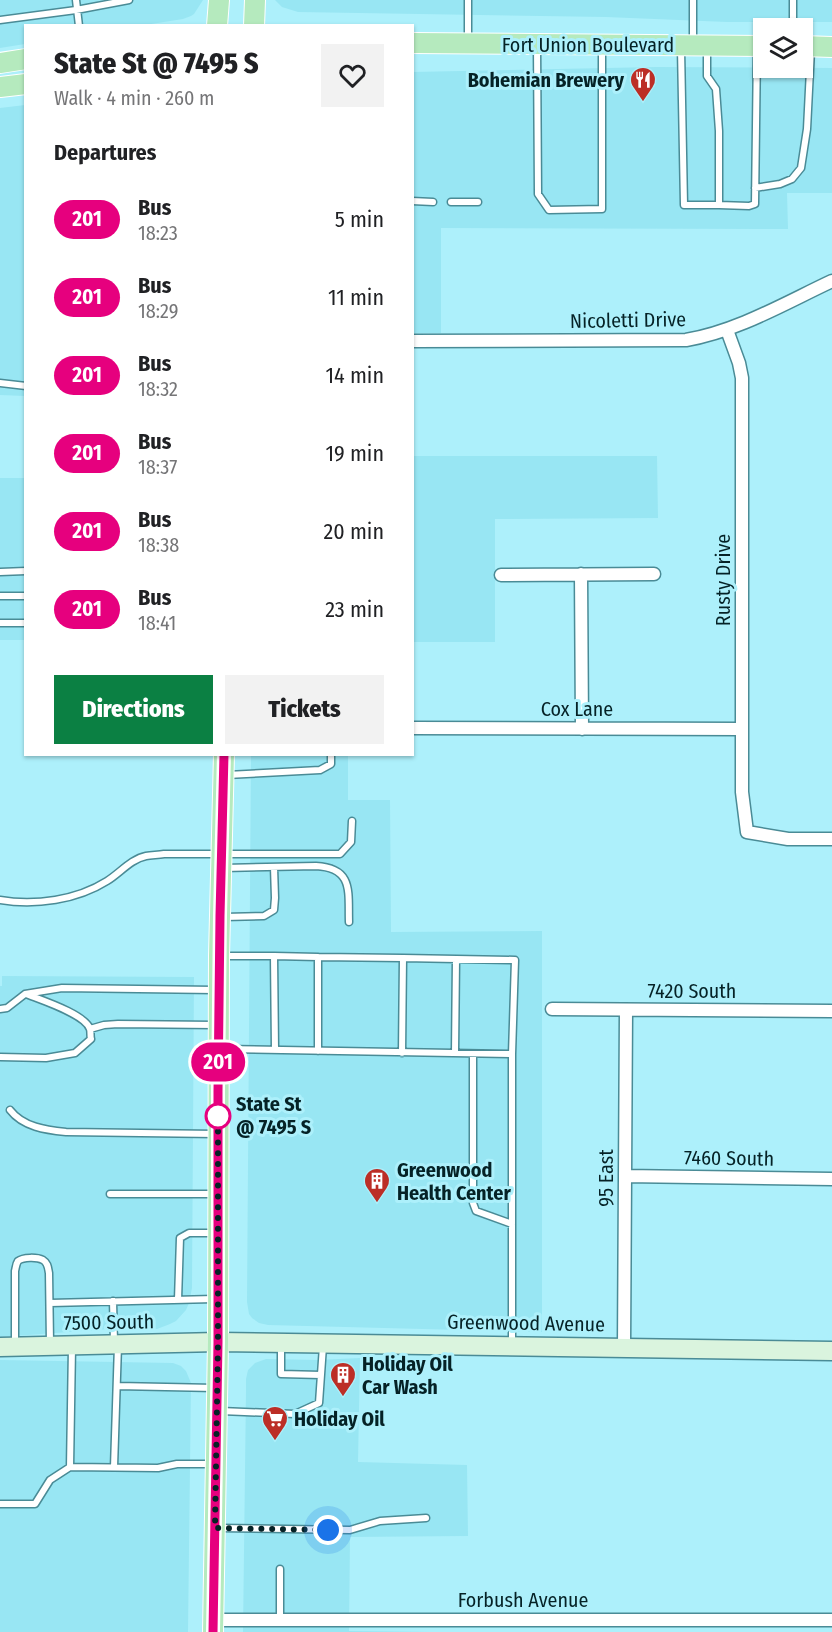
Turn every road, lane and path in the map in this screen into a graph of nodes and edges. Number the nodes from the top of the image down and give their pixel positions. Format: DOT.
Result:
graph roads {
  1 [pos="76,0"];
  2 [pos="129,0"];
  3 [pos="219,0"];
  4 [pos="255,0"];
  5 [pos="468,0"];
  6 [pos="693,0"];
  7 [pos="794,0"];
  8 [pos="76,10"];
  9 [pos="793,18"];
  10 [pos="0,20"];
  11 [pos="79,24"];
  12 [pos="217,24"];
  13 [pos="254,24"];
  14 [pos="414,43"];
  15 [pos="468,44"];
  16 [pos="537,45"];
  17 [pos="602,45"];
  18 [pos="694,46"];
  19 [pos="753,46"];
  20 [pos="813,46"];
  21 [pos="832,47"];
  22 [pos="24,59"];
  23 [pos="0,63"];
  24 [pos="759,78"];
  25 [pos="807,78"];
  26 [pos="24,84"];
  27 [pos="0,87"];
  28 [pos="755,188"];
  29 [pos="414,201"];
  30 [pos="433,202"];
  31 [pos="451,202"];
  32 [pos="478,202"];
  33 [pos="719,206"];
  34 [pos="832,281"];
  35 [pos="727,330"];
  36 [pos="414,341"];
  37 [pos="0,383"];
  38 [pos="24,386"];
  39 [pos="24,571"];
  40 [pos="0,572"];
  41 [pos="581,574"];
  42 [pos="654,574"];
  43 [pos="501,575"];
  44 [pos="0,596"];
  45 [pos="24,596"];
  46 [pos="0,623"];
  47 [pos="24,623"];
  48 [pos="414,728"];
  49 [pos="582,729"];
  50 [pos="742,729"];
  51 [pos="224,756"];
  52 [pos="331,756"];
  53 [pos="224,775"];
  54 [pos="352,821"];
  55 [pos="832,838"];
  56 [pos="221,861"];
  57 [pos="274,867"];
  58 [pos="0,900"];
  59 [pos="220,916"];
  60 [pos="349,922"];
  61 [pos="219,956"];
  62 [pos="274,956"];
  63 [pos="318,957"];
  64 [pos="403,958"];
  65 [pos="456,959"];
  66 [pos="219,990"];
  67 [pos="25,994"];
  68 [pos="552,1009"];
  69 [pos="0,1010"];
  70 [pos="626,1010"];
  71 [pos="832,1011"];
  72 [pos="218,1025"];
  73 [pos="90,1029"];
  74 [pos="218,1049"];
  75 [pos="275,1050"];
  76 [pos="318,1051"];
  77 [pos="402,1053"];
  78 [pos="454,1053"];
  79 [pos="473,1054"];
  80 [pos="512,1054"];
  81 [pos="0,1057"];
  82 [pos="10,1110"];
  83 [pos="218,1134"];
  84 [pos="625,1176"];
  85 [pos="832,1179"];
  86 [pos="110,1194"];
  87 [pos="218,1194"];
  88 [pos="512,1224"];
  89 [pos="218,1233"];
  90 [pos="218,1299"];
  91 [pos="178,1300"];
  92 [pos="113,1301"];
  93 [pos="50,1303"];
  94 [pos="218,1342"];
  95 [pos="282,1343"];
  96 [pos="323,1343"];
  97 [pos="116,1344"];
  98 [pos="51,1346"];
  99 [pos="72,1346"];
  100 [pos="512,1346"];
  101 [pos="8,1347"];
  102 [pos="624,1347"];
  103 [pos="832,1351"];
  104 [pos="321,1375"];
  105 [pos="117,1386"];
  106 [pos="218,1388"];
  107 [pos="217,1411"];
  108 [pos="216,1464"];
  109 [pos="70,1467"];
  110 [pos="114,1467"];
  111 [pos="0,1504"];
  112 [pos="426,1518"];
  113 [pos="215,1528"];
  114 [pos="280,1569"];
  115 [pos="280,1620"];
  116 [pos="832,1620"];
  117 [pos="214,1626"];
  1 -- 8 [label="lane"];
  2 -- 8 [label="lane"];
  3 -- 12 [label="main road"];
  4 -- 13 [label="main road"];
  5 -- 15 [label="lane"];
  6 -- 18 [label="lane"];
  7 -- 9 [label="lane"];
  8 -- 10 [label="lane"];
  8 -- 11 [label="lane"];
  14 -- 15 [label="main road, Fort Union Boulevard"];
  15 -- 16 [label="main road, Fort Union Boulevard"];
  16 -- 17 [label="main road, Fort Union Boulevard"];
  16 -- 17 [label="lane"];
  17 -- 18 [label="main road, Fort Union Boulevard"];
  18 -- 19 [label="main road, Fort Union Boulevard"];
  18 -- 33 [label="lane"];
  18 -- 33 [label="lane"];
  20 -- 21 [label="main road"];
  22 -- 23 [label="main road"];
  24 -- 28 [label="lane"];
  25 -- 28 [label="lane"];
  26 -- 27 [label="main road"];
  28 -- 33 [label="lane"];
  29 -- 30 [label="lane"];
  31 -- 32 [label="lane"];
  34 -- 35 [label="street, Nicoletti Drive"];
  35 -- 36 [label="street, Nicoletti Drive"];
  35 -- 50 [label="street, Rusty Drive"];
  37 -- 38 [label="lane"];
  39 -- 40 [label="lane"];
  41 -- 42 [label="street"];
  41 -- 43 [label="street"];
  41 -- 49 [label="street"];
  44 -- 45 [label="lane"];
  46 -- 47 [label="lane"];
  48 -- 49 [label="street, Cox Lane"];
  49 -- 50 [label="street, Cox Lane"];
  50 -- 55 [label="street, Rusty Drive"];
  51 -- 53 [label="main road"];
  52 -- 53 [label="lane"];
  53 -- 56 [label="main road"];
  54 -- 56 [label="lane"];
  56 -- 57 [label="lane"];
  56 -- 58 [label="lane"];
  56 -- 59 [label="main road"];
  57 -- 59 [label="lane"];
  57 -- 60 [label="lane"];
  59 -- 61 [label="main road"];
  61 -- 62 [label="lane"];
  61 -- 66 [label="main road"];
  62 -- 63 [label="lane"];
  62 -- 75 [label="lane"];
  63 -- 64 [label="lane"];
  63 -- 76 [label="lane"];
  64 -- 65 [label="lane"];
  64 -- 77 [label="lane"];
  65 -- 78 [label="lane"];
  65 -- 80 [label="lane"];
  66 -- 67 [label="lane"];
  66 -- 72 [label="main road"];
  67 -- 69 [label="lane"];
  67 -- 73 [label="lane"];
  68 -- 70 [label="street, 7420 South"];
  70 -- 71 [label="street, 7420 South"];
  70 -- 84 [label="street, 95 East"];
  72 -- 73 [label="lane"];
  72 -- 74 [label="main road"];
  73 -- 81 [label="lane"];
  74 -- 75 [label="lane"];
  74 -- 83 [label="main road"];
  75 -- 76 [label="lane"];
  76 -- 77 [label="lane"];
  77 -- 78 [label="lane"];
  78 -- 79 [label="lane"];
  79 -- 80 [label="lane"];
  79 -- 88 [label="lane"];
  80 -- 88 [label="lane"];
  82 -- 83 [label="lane"];
  83 -- 87 [label="main road"];
  84 -- 85 [label="street, 7460 South"];
  84 -- 102 [label="street, 95 East"];
  86 -- 87 [label="lane"];
  87 -- 89 [label="main road"];
  88 -- 100 [label="lane"];
  89 -- 90 [label="main road"];
  89 -- 91 [label="lane"];
  90 -- 91 [label="lane"];
  90 -- 94 [label="main road"];
  91 -- 92 [label="lane"];
  92 -- 93 [label="lane"];
  92 -- 97 [label="lane"];
  93 -- 98 [label="lane"];
  93 -- 101 [label="lane"];
  94 -- 95 [label="street, Greenwood Avenue"];
  94 -- 97 [label="street, 7500 South"];
  94 -- 106 [label="main road"];
  95 -- 96 [label="street, Greenwood Avenue"];
  95 -- 104 [label="lane"];
  96 -- 100 [label="street, Greenwood Avenue"];
  96 -- 104 [label="lane"];
  97 -- 99 [label="street, 7500 South"];
  97 -- 105 [label="lane"];
  98 -- 99 [label="street, 7500 South"];
  98 -- 101 [label="street, 7500 South"];
  99 -- 109 [label="lane"];
  100 -- 102 [label="street, Greenwood Avenue"];
  102 -- 103 [label="street, Greenwood Avenue"];
  104 -- 107 [label="lane"];
  105 -- 106 [label="lane"];
  105 -- 110 [label="lane"];
  106 -- 107 [label="main road"];
  107 -- 108 [label="main road"];
  108 -- 110 [label="lane"];
  108 -- 113 [label="main road"];
  109 -- 110 [label="lane"];
  109 -- 111 [label="lane"];
  112 -- 113 [label="lane"];
  113 -- 117 [label="main road"];
  114 -- 115 [label="lane"];
  115 -- 116 [label="street, Forbush Avenue"];
  115 -- 117 [label="street, Forbush Avenue"];
}
